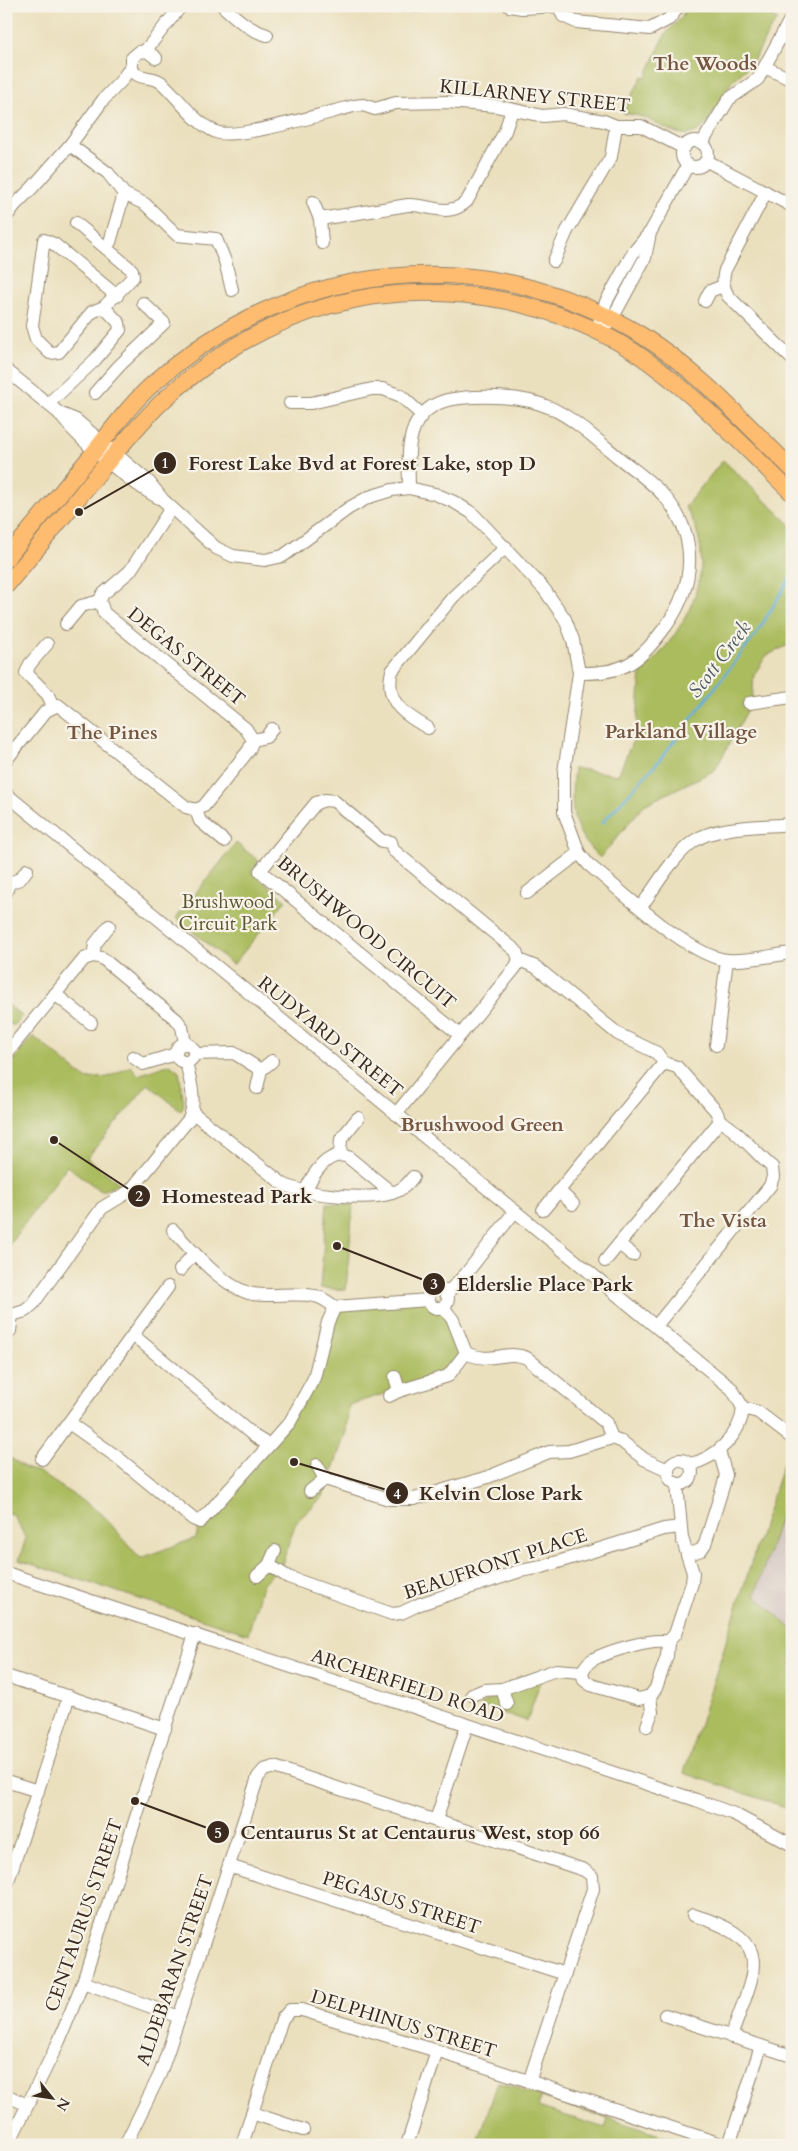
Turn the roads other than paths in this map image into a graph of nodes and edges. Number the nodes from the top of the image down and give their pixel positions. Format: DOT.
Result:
graph roads {
  1 [pos="181,6"];
  2 [pos="223,6"];
  3 [pos="369,6"];
  4 [pos="383,6"];
  5 [pos="407,6"];
  6 [pos="417,6"];
  7 [pos="509,6"];
  8 [pos="559,6"];
  9 [pos="679,6"];
  10 [pos="792,16"];
  11 [pos="267,35"];
  12 [pos="146,66"];
  13 [pos="765,68"];
  14 [pos="792,80"];
  15 [pos="512,110"];
  16 [pos="616,126"];
  17 [pos="702,143"];
  18 [pos="70,145"];
  19 [pos="684,148"];
  20 [pos="706,161"];
  21 [pos="688,165"];
  22 [pos="766,192"];
  23 [pos="124,194"];
  24 [pos="313,202"];
  25 [pos="792,206"];
  26 [pos="7,213"];
  27 [pos="320,219"];
  28 [pos="76,223"];
  29 [pos="110,242"];
  30 [pos="322,243"];
  31 [pos="554,261"];
  32 [pos="723,286"];
  33 [pos="232,290"];
  34 [pos="116,296"];
  35 [pos="705,301"];
  36 [pos="143,303"];
  37 [pos="104,307"];
  38 [pos="607,316"];
  39 [pos="598,332"];
  40 [pos="103,352"];
  41 [pos="792,359"];
  42 [pos="119,366"];
  43 [pos="6,370"];
  44 [pos="95,393"];
  45 [pos="290,403"];
  46 [pos="48,404"];
  47 [pos="422,415"];
  48 [pos="99,446"];
  49 [pos="112,457"];
  50 [pos="792,469"];
  51 [pos="409,488"];
  52 [pos="792,493"];
  53 [pos="167,504"];
  54 [pos="506,547"];
  55 [pos="6,559"];
  56 [pos="6,586"];
  57 [pos="100,601"];
  58 [pos="66,624"];
  59 [pos="47,644"];
  60 [pos="579,673"];
  61 [pos="792,697"];
  62 [pos="750,703"];
  63 [pos="54,706"];
  64 [pos="428,728"];
  65 [pos="272,729"];
  66 [pos="253,740"];
  67 [pos="6,760"];
  68 [pos="6,794"];
  69 [pos="196,810"];
  70 [pos="792,824"];
  71 [pos="224,841"];
  72 [pos="579,853"];
  73 [pos="27,870"];
  74 [pos="7,885"];
  75 [pos="527,894"];
  76 [pos="641,907"];
  77 [pos="109,926"];
  78 [pos="792,953"];
  79 [pos="93,956"];
  80 [pos="518,960"];
  81 [pos="727,960"];
  82 [pos="55,994"];
  83 [pos="92,1023"];
  84 [pos="460,1035"];
  85 [pos="716,1045"];
  86 [pos="6,1054"];
  87 [pos="133,1057"];
  88 [pos="185,1057"];
  89 [pos="272,1061"];
  90 [pos="664,1063"];
  91 [pos="260,1070"];
  92 [pos="257,1088"];
  93 [pos="192,1112"];
  94 [pos="396,1114"];
  95 [pos="358,1118"];
  96 [pos="720,1121"];
  97 [pos="340,1154"];
  98 [pos="413,1177"];
  99 [pos="558,1191"];
  100 [pos="305,1192"];
  101 [pos="392,1193"];
  102 [pos="573,1204"];
  103 [pos="543,1210"];
  104 [pos="515,1211"];
  105 [pos="173,1230"];
  106 [pos="619,1244"];
  107 [pos="194,1253"];
  108 [pos="633,1255"];
  109 [pos="605,1261"];
  110 [pos="180,1270"];
  111 [pos="168,1287"];
  112 [pos="446,1294"];
  113 [pos="429,1300"];
  114 [pos="335,1307"];
  115 [pos="443,1307"];
  116 [pos="9,1313"];
  117 [pos="656,1326"];
  118 [pos="133,1335"];
  119 [pos="6,1336"];
  120 [pos="466,1353"];
  121 [pos="395,1377"];
  122 [pos="743,1408"];
  123 [pos="69,1423"];
  124 [pos="612,1438"];
  125 [pos="792,1438"];
  126 [pos="267,1444"];
  127 [pos="719,1450"];
  128 [pos="42,1459"];
  129 [pos="690,1464"];
  130 [pos="317,1465"];
  131 [pos="668,1470"];
  132 [pos="325,1479"];
  133 [pos="677,1484"];
  134 [pos="310,1491"];
  135 [pos="680,1527"];
  136 [pos="275,1551"];
  137 [pos="687,1555"];
  138 [pos="268,1565"];
  139 [pos="6,1573"];
  140 [pos="257,1576"];
  141 [pos="195,1634"];
  142 [pos="668,1642"];
  143 [pos="582,1672"];
  144 [pos="6,1676"];
  145 [pos="502,1689"];
  146 [pos="472,1695"];
  147 [pos="69,1696"];
  148 [pos="650,1696"];
  149 [pos="507,1704"];
  150 [pos="467,1725"];
  151 [pos="647,1726"];
  152 [pos="165,1729"];
  153 [pos="6,1781"];
  154 [pos="38,1791"];
  155 [pos="436,1820"];
  156 [pos="792,1845"];
  157 [pos="229,1866"];
  158 [pos="6,1887"];
  159 [pos="694,1915"];
  160 [pos="565,1974"];
  161 [pos="83,1982"];
  162 [pos="664,2015"];
  163 [pos="179,2018"];
  164 [pos="731,2037"];
  165 [pos="761,2046"];
  166 [pos="437,2051"];
  167 [pos="792,2056"];
  168 [pos="529,2082"];
  169 [pos="6,2095"];
  170 [pos="27,2105"];
  171 [pos="252,2113"];
  172 [pos="303,2130"];
  173 [pos="8,2145"];
  174 [pos="125,2145"];
  175 [pos="242,2145"];
  176 [pos="407,2145"];
  177 [pos="724,2145"];
  178 [pos="728,2145"];
  1 -- 12 [label="street, KILLARNEY STREET"];
  2 -- 11 [label="street"];
  3 -- 4 [label="street"];
  5 -- 6 [label="street"];
  7 -- 8 [label="street"];
  8 -- 9 [label="street"];
  10 -- 13 [label="street"];
  12 -- 15 [label="street, KILLARNEY STREET"];
  12 -- 18 [label="street"];
  13 -- 14 [label="street"];
  13 -- 17 [label="street"];
  15 -- 16 [label="street, KILLARNEY STREET"];
  15 -- 27 [label="street"];
  16 -- 19 [label="street, KILLARNEY STREET"];
  16 -- 31 [label="street"];
  17 -- 19 [label="street"];
  17 -- 20 [label="street"];
  18 -- 23 [label="street"];
  18 -- 26 [label="street"];
  19 -- 21 [label="street"];
  20 -- 21 [label="street"];
  20 -- 22 [label="street"];
  21 -- 38 [label="street"];
  22 -- 25 [label="street"];
  22 -- 32 [label="street"];
  23 -- 29 [label="street"];
  23 -- 33 [label="street"];
  24 -- 27 [label="street"];
  27 -- 30 [label="street"];
  28 -- 34 [label="street"];
  32 -- 35 [label="street"];
  32 -- 41 [label="street"];
  34 -- 37 [label="street"];
  34 -- 37 [label="street"];
  36 -- 42 [label="street"];
  37 -- 40 [label="street"];
  38 -- 39 [label="street"];
  38 -- 48 [label="main road"];
  38 -- 50 [label="main road"];
  39 -- 49 [label="main road"];
  39 -- 52 [label="main road"];
  40 -- 42 [label="street"];
  40 -- 46 [label="street"];
  42 -- 44 [label="street"];
  43 -- 46 [label="street"];
  45 -- 47 [label="street"];
  46 -- 48 [label="street"];
  47 -- 51 [label="street"];
  47 -- 60 [label="street"];
  48 -- 49 [label="street"];
  48 -- 55 [label="main road"];
  49 -- 53 [label="street"];
  49 -- 56 [label="main road"];
  51 -- 53 [label="street"];
  51 -- 54 [label="street"];
  53 -- 57 [label="street, DEGAS STREET"];
  54 -- 60 [label="street"];
  54 -- 64 [label="street"];
  57 -- 58 [label="street, DEGAS STREET"];
  57 -- 66 [label="street, DEGAS STREET"];
  59 -- 63 [label="street"];
  60 -- 72 [label="street"];
  61 -- 62 [label="street"];
  63 -- 67 [label="street"];
  63 -- 69 [label="street"];
  65 -- 66 [label="street"];
  66 -- 69 [label="street"];
  68 -- 94 [label="street, RUDYARD STREET"];
  69 -- 71 [label="street"];
  70 -- 76 [label="street"];
  72 -- 75 [label="street"];
  72 -- 76 [label="street"];
  73 -- 74 [label="street"];
  76 -- 81 [label="street"];
  77 -- 79 [label="street"];
  78 -- 81 [label="street"];
  79 -- 82 [label="street"];
  79 -- 88 [label="street"];
  80 -- 84 [label="street, BRUSHWOOD CIRCUIT"];
  80 -- 84 [label="street, BRUSHWOOD CIRCUIT"];
  80 -- 90 [label="street"];
  81 -- 85 [label="street"];
  82 -- 83 [label="street"];
  82 -- 86 [label="street"];
  84 -- 94 [label="street, BRUSHWOOD CIRCUIT"];
  87 -- 88 [label="street"];
  88 -- 91 [label="street"];
  88 -- 93 [label="street"];
  89 -- 91 [label="street"];
  90 -- 96 [label="street"];
  90 -- 99 [label="street"];
  91 -- 92 [label="street"];
  93 -- 100 [label="street"];
  93 -- 116 [label="street"];
  94 -- 104 [label="street, RUDYARD STREET"];
  95 -- 97 [label="street"];
  96 -- 106 [label="street"];
  96 -- 117 [label="street"];
  97 -- 100 [label="street"];
  97 -- 101 [label="street"];
  98 -- 101 [label="street"];
  99 -- 102 [label="street"];
  99 -- 103 [label="street"];
  100 -- 101 [label="street"];
  104 -- 112 [label="street"];
  104 -- 117 [label="street, RUDYARD STREET"];
  105 -- 107 [label="street"];
  106 -- 108 [label="street"];
  106 -- 109 [label="street"];
  107 -- 110 [label="street"];
  107 -- 114 [label="street"];
  111 -- 118 [label="street"];
  112 -- 113 [label="street"];
  112 -- 115 [label="street"];
  113 -- 114 [label="street"];
  113 -- 115 [label="street"];
  114 -- 126 [label="street"];
  115 -- 120 [label="street"];
  116 -- 119 [label="street"];
  117 -- 122 [label="street, RUDYARD STREET"];
  118 -- 123 [label="street"];
  118 -- 126 [label="street"];
  120 -- 121 [label="street"];
  120 -- 124 [label="street"];
  122 -- 125 [label="street"];
  122 -- 127 [label="street"];
  123 -- 126 [label="street"];
  123 -- 128 [label="street"];
  124 -- 131 [label="street"];
  124 -- 132 [label="street"];
  127 -- 129 [label="street"];
  127 -- 137 [label="street"];
  129 -- 131 [label="street"];
  129 -- 133 [label="street"];
  130 -- 132 [label="street"];
  131 -- 133 [label="street"];
  132 -- 134 [label="street"];
  133 -- 135 [label="street"];
  135 -- 137 [label="street"];
  135 -- 138 [label="street, BEAUFRONT PLACE"];
  136 -- 138 [label="street"];
  137 -- 142 [label="street"];
  138 -- 140 [label="street"];
  139 -- 141 [label="street, ARCHERFIELD ROAD"];
  141 -- 150 [label="street, ARCHERFIELD ROAD"];
  141 -- 152 [label="street, CENTAURUS STREET"];
  142 -- 143 [label="street"];
  142 -- 148 [label="street"];
  143 -- 145 [label="street"];
  143 -- 148 [label="street"];
  144 -- 147 [label="street"];
  145 -- 146 [label="street"];
  145 -- 149 [label="street"];
  147 -- 152 [label="street"];
  147 -- 154 [label="street"];
  148 -- 151 [label="street"];
  150 -- 155 [label="street"];
  150 -- 156 [label="street, ARCHERFIELD ROAD"];
  152 -- 161 [label="street, CENTAURUS STREET"];
  153 -- 154 [label="street"];
  154 -- 158 [label="street"];
  155 -- 157 [label="street, ALDEBARAN STREET"];
  155 -- 160 [label="street, ALDEBARAN STREET"];
  157 -- 160 [label="street, PEGASUS STREET"];
  157 -- 163 [label="street, ALDEBARAN STREET"];
  159 -- 164 [label="street"];
  160 -- 168 [label="street, ALDEBARAN STREET"];
  161 -- 163 [label="street"];
  161 -- 170 [label="street, CENTAURUS STREET"];
  162 -- 164 [label="street"];
  163 -- 174 [label="street, ALDEBARAN STREET"];
  164 -- 165 [label="street"];
  165 -- 167 [label="street"];
  165 -- 178 [label="street"];
  166 -- 168 [label="street, DELPHINUS STREET"];
  166 -- 171 [label="street, DELPHINUS STREET"];
  166 -- 176 [label="street"];
  168 -- 177 [label="street, DELPHINUS STREET"];
  169 -- 170 [label="street"];
  170 -- 173 [label="street, CENTAURUS STREET"];
  171 -- 172 [label="street"];
  171 -- 175 [label="street, DELPHINUS STREET"];
}
